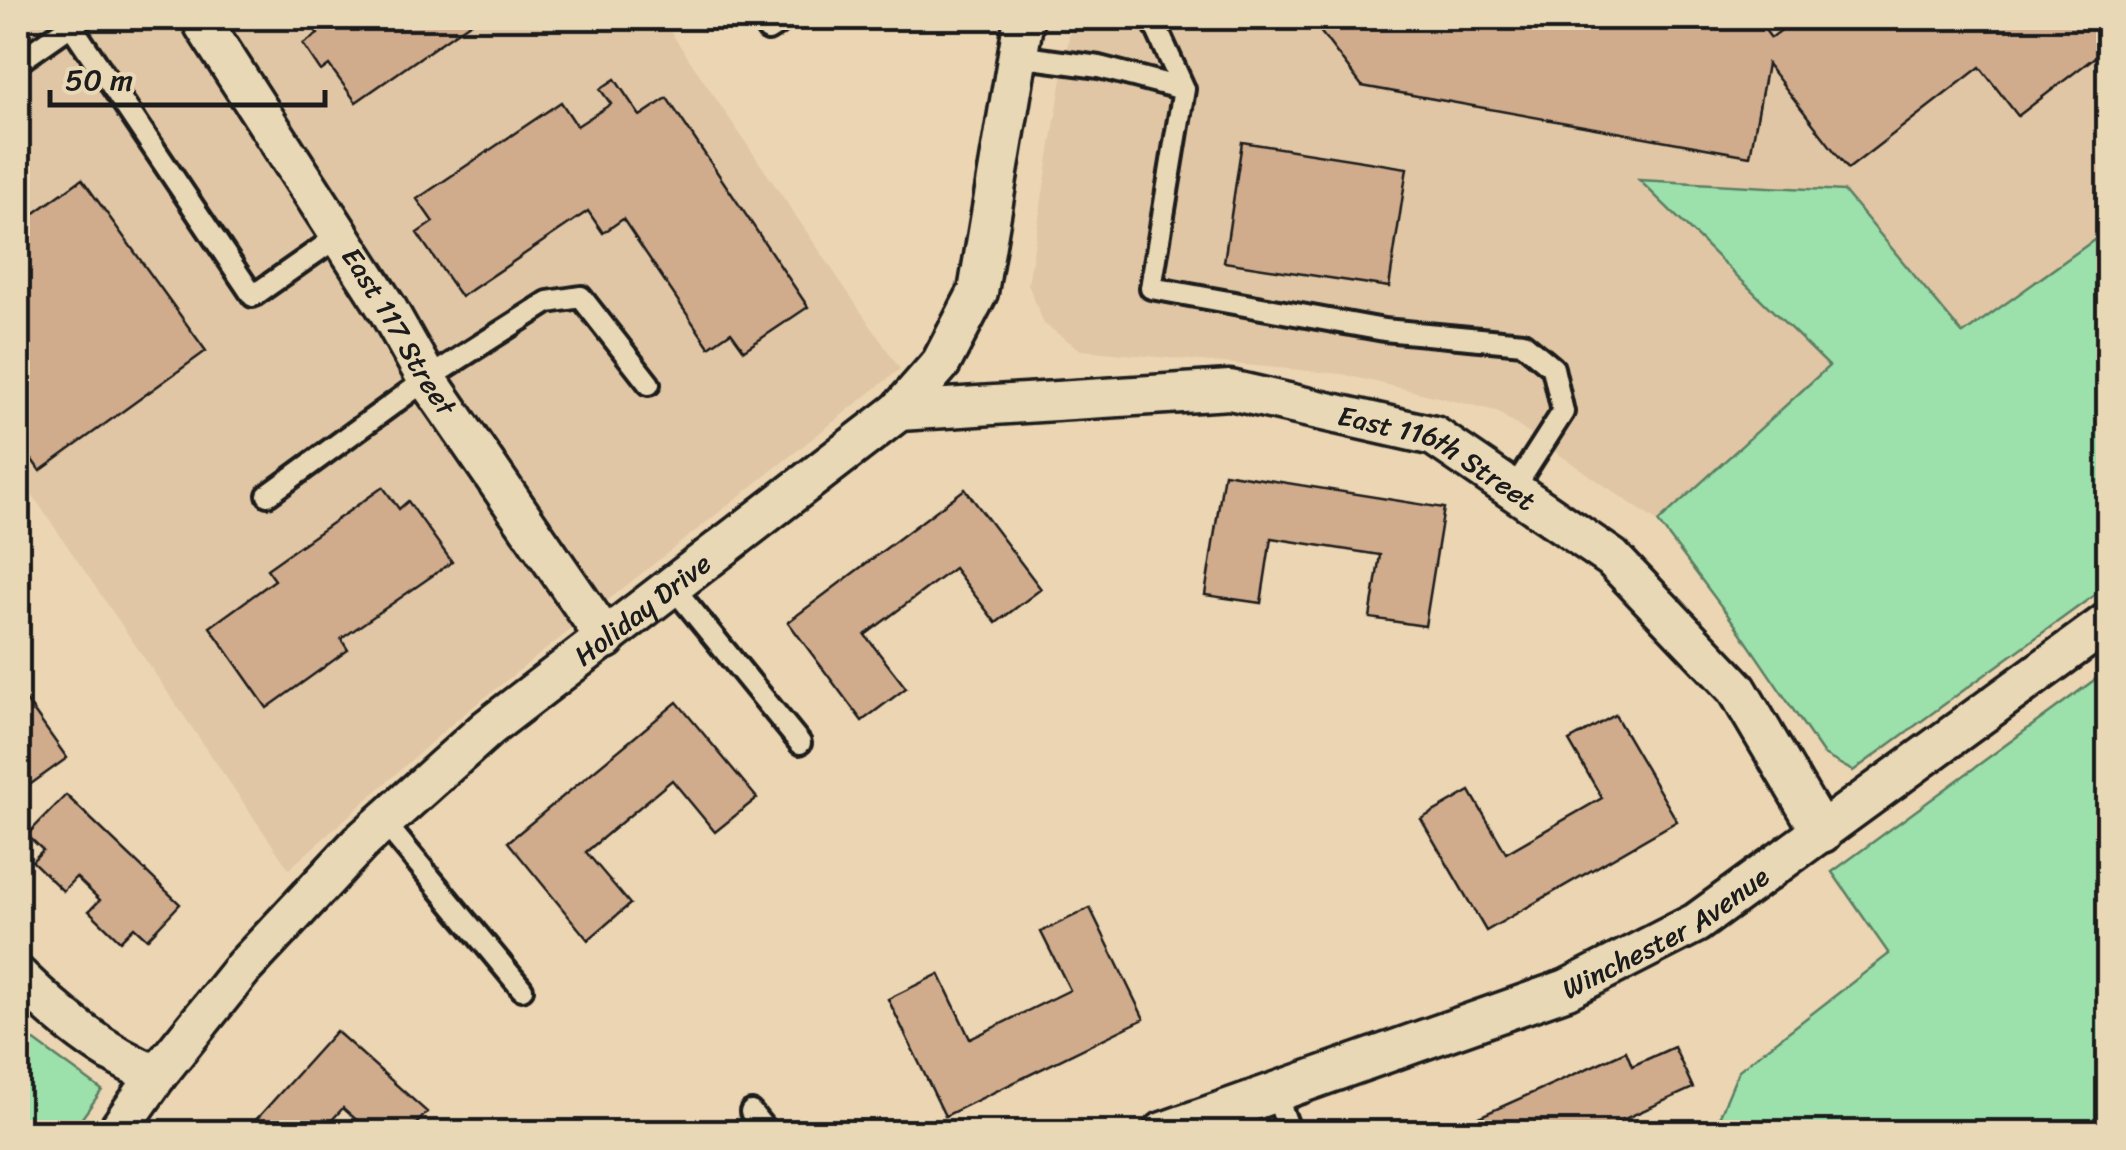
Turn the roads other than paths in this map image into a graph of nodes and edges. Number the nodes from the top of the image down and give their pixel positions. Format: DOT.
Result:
graph roads {
  1 [pos="203,18"];
  2 [pos="760,18"];
  3 [pos="788,18"];
  4 [pos="1024,18"];
  5 [pos="1156,18"];
  6 [pos="73,20"];
  7 [pos="1017,56"];
  8 [pos="18,62"];
  9 [pos="1184,89"];
  10 [pos="340,235"];
  11 [pos="427,379"];
  12 [pos="649,384"];
  13 [pos="899,411"];
  14 [pos="1513,490"];
  15 [pos="268,495"];
  16 [pos="673,587"];
  17 [pos="2108,622"];
  18 [pos="606,639"];
  19 [pos="800,743"];
  20 [pos="384,822"];
  21 [pos="1822,832"];
  22 [pos="18,976"];
  23 [pos="522,989"];
  24 [pos="157,1075"];
  25 [pos="1276,1094"];
  26 [pos="751,1112"];
  27 [pos="117,1132"];
  28 [pos="767,1132"];
  29 [pos="1162,1132"];
  30 [pos="1290,1132"];
  1 -- 10 [label="street, East 117 Street"];
  2 -- 3 [label="lane"];
  4 -- 7 [label="street, Holiday Drive"];
  5 -- 9 [label="lane"];
  6 -- 8 [label="lane"];
  6 -- 10 [label="lane"];
  7 -- 9 [label="lane"];
  7 -- 13 [label="street, Holiday Drive"];
  9 -- 14 [label="lane"];
  10 -- 11 [label="street, East 117 Street"];
  11 -- 12 [label="lane"];
  11 -- 15 [label="lane"];
  11 -- 18 [label="street, East 117 Street"];
  13 -- 14 [label="street, East 116th Street"];
  13 -- 16 [label="street, Holiday Drive"];
  14 -- 21 [label="street, East 116th Street"];
  16 -- 18 [label="street, Holiday Drive"];
  16 -- 19 [label="lane"];
  17 -- 21 [label="street, Winchester Avenue"];
  18 -- 20 [label="street, Holiday Drive"];
  20 -- 23 [label="lane"];
  20 -- 24 [label="street, Holiday Drive"];
  21 -- 25 [label="street, Winchester Avenue"];
  22 -- 24 [label="street"];
  24 -- 27 [label="street, Holiday Drive"];
  25 -- 29 [label="street, Winchester Avenue"];
  25 -- 30 [label="lane"];
  26 -- 28 [label="lane"];
}
